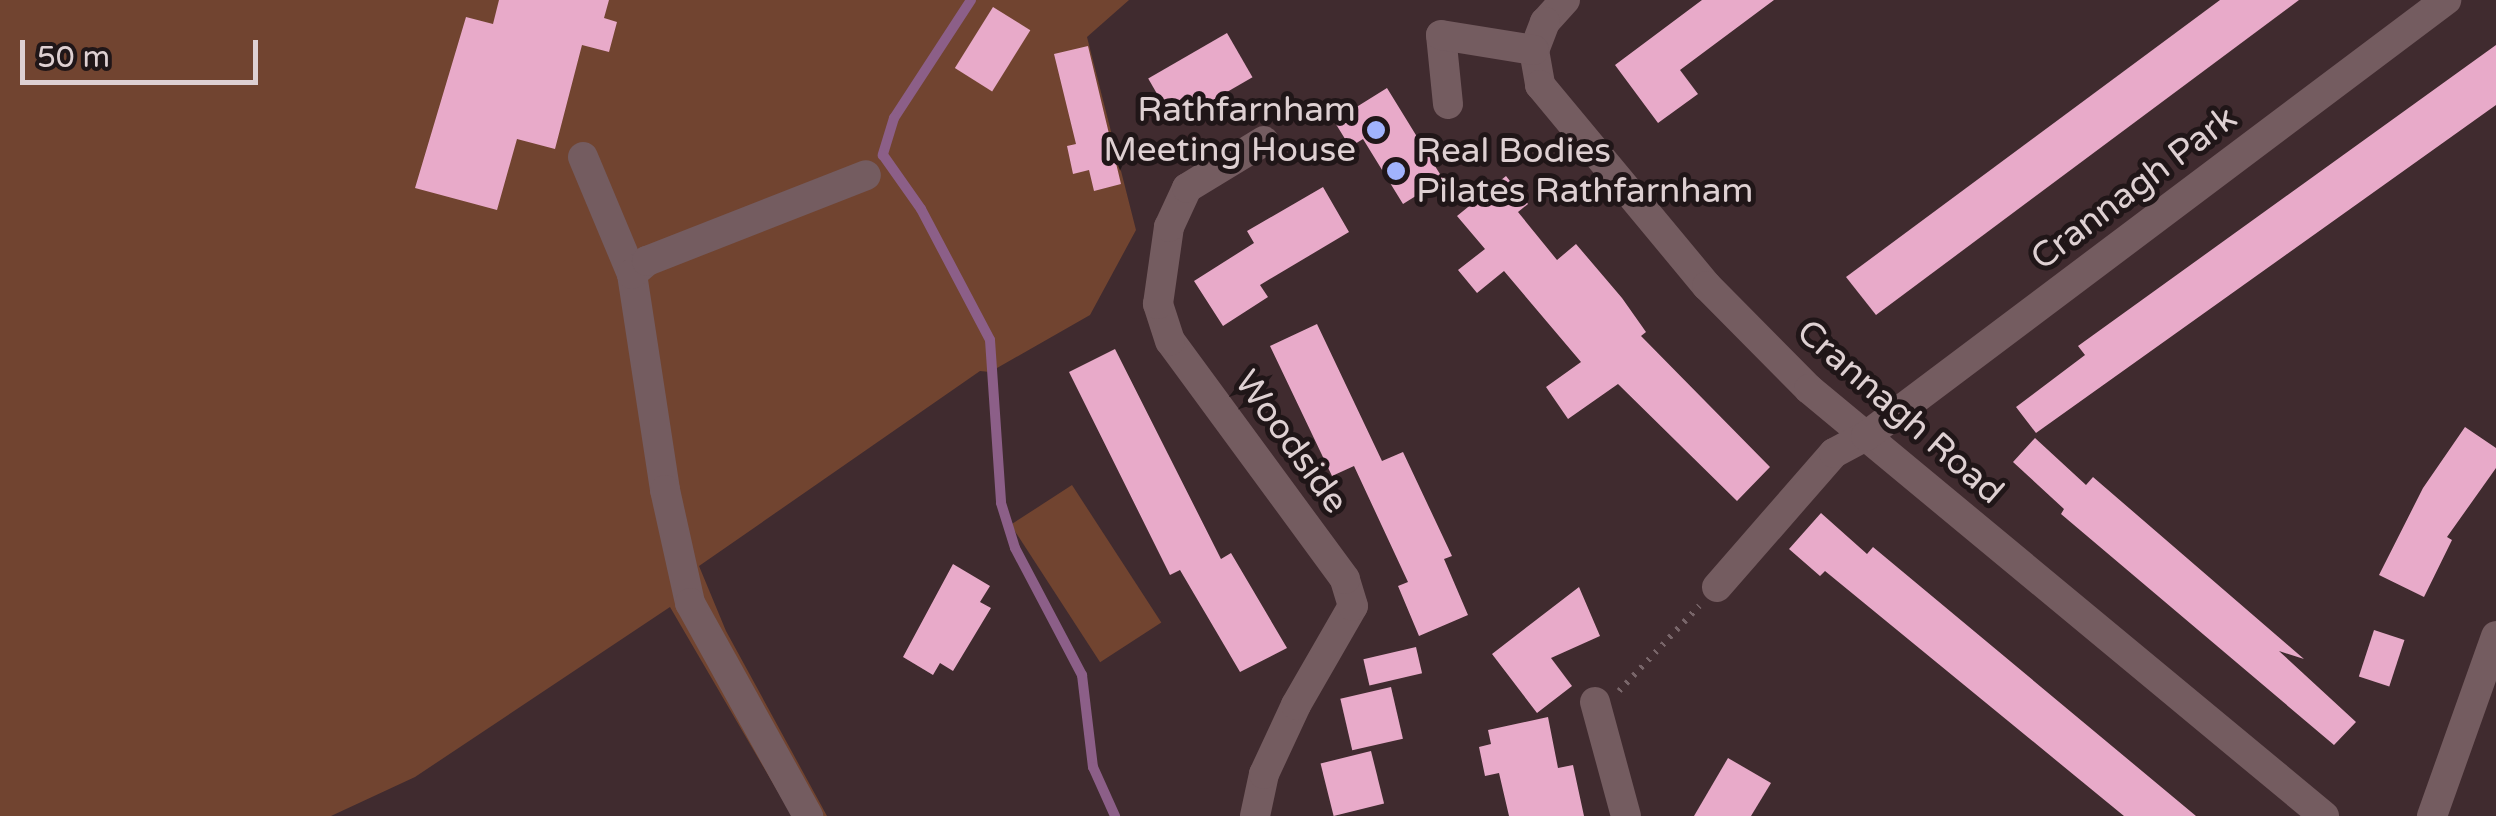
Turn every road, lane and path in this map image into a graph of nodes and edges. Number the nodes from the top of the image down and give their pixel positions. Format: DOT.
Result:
graph roads {
  1 [pos="2446,0"];
  2 [pos="1553,4"];
  3 [pos="1534,50"];
  4 [pos="1448,104"];
  5 [pos="1264,141"];
  6 [pos="583,157"];
  7 [pos="866,175"];
  8 [pos="632,274"];
  9 [pos="1866,436"];
  10 [pos="1717,586"];
  11 [pos="2496,636"];
  12 [pos="1608,696"];
  13 [pos="808,816"];
  14 [pos="1255,816"];
  15 [pos="1626,816"];
  16 [pos="2324,816"];
  17 [pos="2432,816"];
  1 -- 9 [label="street, Crannagh Park"];
  2 -- 3 [label="street"];
  3 -- 4 [label="street"];
  3 -- 9 [label="street, Crannagh Road"];
  5 -- 14 [label="street, Woodside"];
  6 -- 8 [label="street"];
  7 -- 8 [label="street"];
  8 -- 13 [label="street"];
  9 -- 10 [label="street, Crannagh Park"];
  9 -- 16 [label="street, Crannagh Road"];
  10 -- 12 [label="path"];
  11 -- 17 [label="street"];
  12 -- 15 [label="street"];
}
